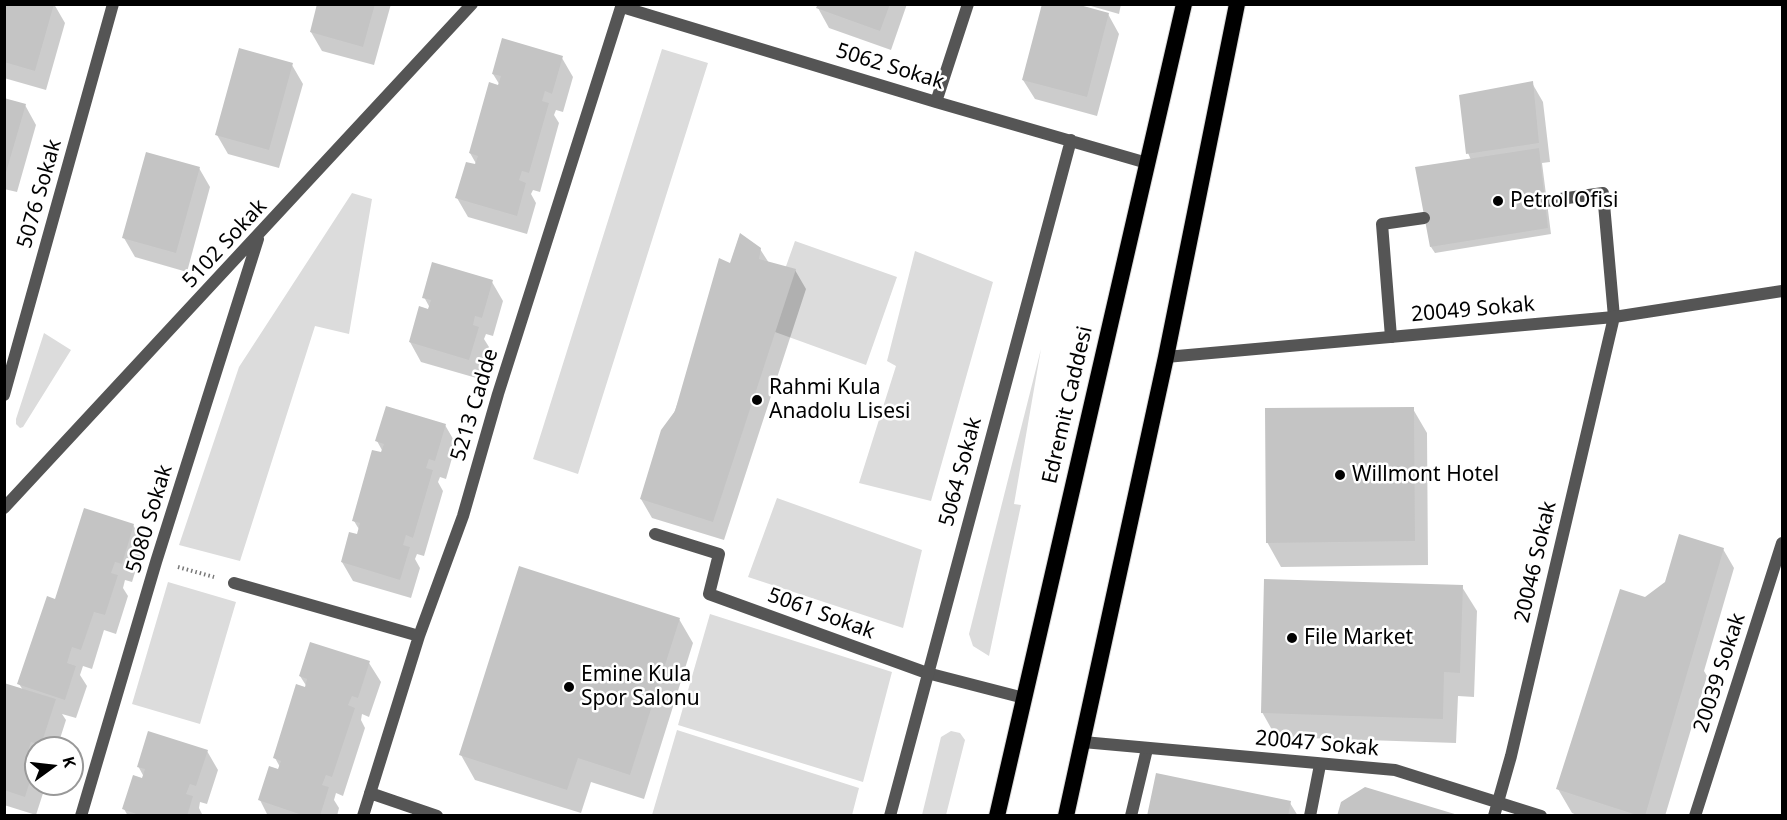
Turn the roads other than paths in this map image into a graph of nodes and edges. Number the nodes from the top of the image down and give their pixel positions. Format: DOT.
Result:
graph roads {
  1 [pos="113,4"];
  2 [pos="472,4"];
  3 [pos="968,4"];
  4 [pos="1184,4"];
  5 [pos="1238,4"];
  6 [pos="622,6"];
  7 [pos="936,102"];
  8 [pos="1071,140"];
  9 [pos="1147,163"];
  10 [pos="1546,201"];
  11 [pos="1424,218"];
  12 [pos="259,235"];
  13 [pos="1782,291"];
  14 [pos="1614,317"];
  15 [pos="1391,337"];
  16 [pos="1166,357"];
  17 [pos="4,395"];
  18 [pos="4,508"];
  19 [pos="655,534"];
  20 [pos="1782,543"];
  21 [pos="234,584"];
  22 [pos="419,636"];
  23 [pos="927,673"];
  24 [pos="1024,698"];
  25 [pos="1083,742"];
  26 [pos="1147,748"];
  27 [pos="1320,765"];
  28 [pos="370,793"];
  29 [pos="1498,802"];
  30 [pos="81,816"];
  31 [pos="363,816"];
  32 [pos="437,816"];
  33 [pos="890,816"];
  34 [pos="998,816"];
  35 [pos="1066,816"];
  36 [pos="1131,816"];
  37 [pos="1310,816"];
  38 [pos="1494,816"];
  39 [pos="1541,816"];
  40 [pos="1695,816"];
  1 -- 17 [label="street, 5076 Sokak"];
  2 -- 12 [label="street, 5102 Sokak"];
  3 -- 7 [label="street"];
  4 -- 9 [label="highway, Edremit Caddesi"];
  5 -- 16 [label="highway"];
  6 -- 7 [label="street, 5062 Sokak"];
  6 -- 22 [label="street, 5213 Cadde"];
  7 -- 8 [label="street, 5062 Sokak"];
  8 -- 9 [label="street, 5062 Sokak"];
  8 -- 23 [label="street, 5064 Sokak"];
  9 -- 24 [label="highway, Edremit Caddesi"];
  10 -- 14 [label="street, 20046 Sokak"];
  11 -- 15 [label="street"];
  12 -- 18 [label="street, 5102 Sokak"];
  12 -- 30 [label="street, 5080 Sokak"];
  13 -- 14 [label="street, 20049 Sokak"];
  14 -- 15 [label="street, 20049 Sokak"];
  14 -- 29 [label="street, 20046 Sokak"];
  15 -- 16 [label="street, 20049 Sokak"];
  16 -- 25 [label="highway"];
  19 -- 23 [label="street, 5061 Sokak"];
  20 -- 40 [label="street, 20039 Sokak"];
  21 -- 22 [label="street"];
  22 -- 28 [label="street, 5213 Cadde"];
  23 -- 24 [label="street, 5061 Sokak"];
  23 -- 33 [label="street, 5064 Sokak"];
  24 -- 34 [label="highway, Edremit Caddesi"];
  25 -- 26 [label="street, 20047 Sokak"];
  25 -- 35 [label="highway"];
  26 -- 27 [label="street, 20047 Sokak"];
  26 -- 36 [label="street"];
  27 -- 29 [label="street, 20047 Sokak"];
  27 -- 37 [label="street"];
  28 -- 31 [label="street, 5213 Cadde"];
  28 -- 32 [label="street"];
  29 -- 38 [label="street, 20046 Sokak"];
  29 -- 39 [label="street, 20047 Sokak"];
}
